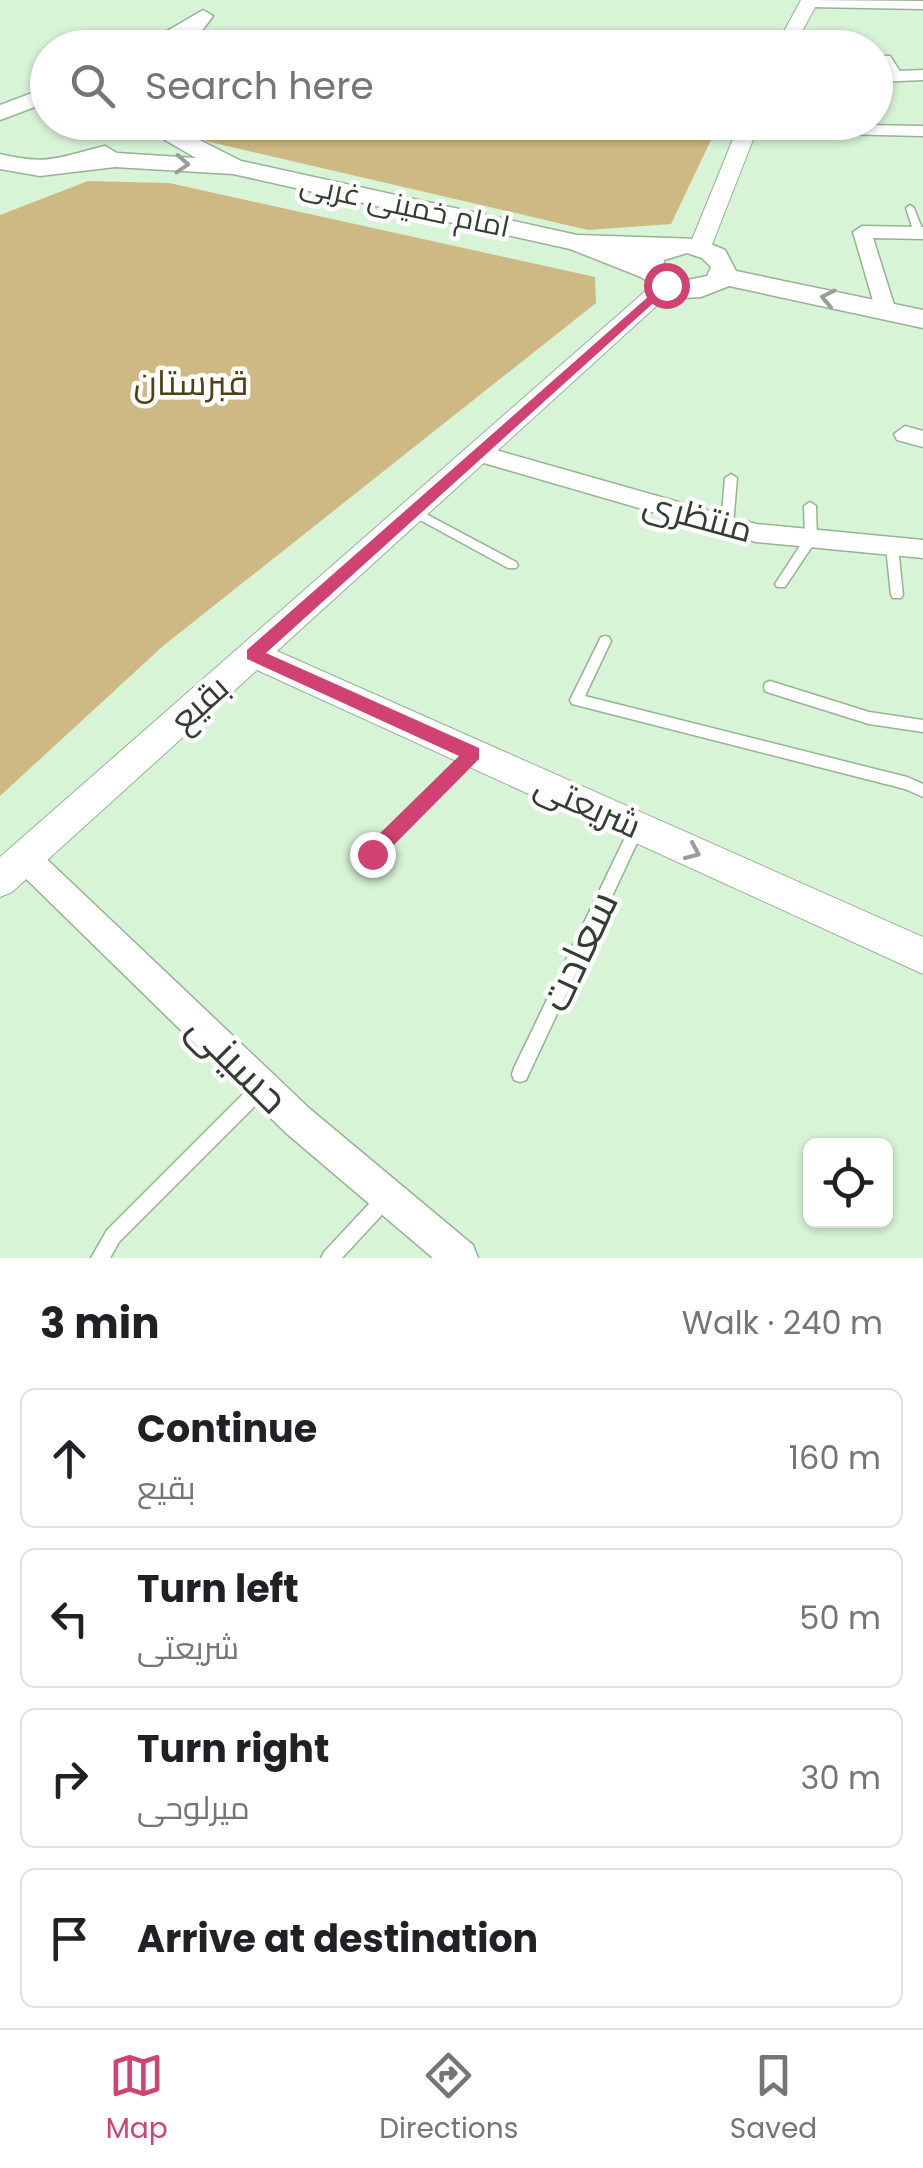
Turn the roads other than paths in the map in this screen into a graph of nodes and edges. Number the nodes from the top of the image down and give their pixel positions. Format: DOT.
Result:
graph roads {
  1 [pos="224,0"];
  2 [pos="810,2"];
  3 [pos="923,6"];
  4 [pos="204,16"];
  5 [pos="180,30"];
  6 [pos="193,30"];
  7 [pos="794,30"];
  8 [pos="893,67"];
  9 [pos="923,75"];
  10 [pos="893,76"];
  11 [pos="899,76"];
  12 [pos="30,95"];
  13 [pos="0,96"];
  14 [pos="30,100"];
  15 [pos="0,113"];
  16 [pos="893,130"];
  17 [pos="923,131"];
  18 [pos="121,140"];
  19 [pos="181,140"];
  20 [pos="743,140"];
  21 [pos="0,161"];
  22 [pos="73,165"];
  23 [pos="234,167"];
  24 [pos="0,185"];
  25 [pos="910,208"];
  26 [pos="921,233"];
  27 [pos="577,242"];
  28 [pos="668,246"];
  29 [pos="700,247"];
  30 [pos="722,276"];
  31 [pos="658,278"];
  32 [pos="886,311"];
  33 [pos="923,319"];
  34 [pos="478,452"];
  35 [pos="731,478"];
  36 [pos="810,506"];
  37 [pos="414,511"];
  38 [pos="726,525"];
  39 [pos="811,539"];
  40 [pos="892,548"];
  41 [pos="923,549"];
  42 [pos="512,565"];
  43 [pos="780,584"];
  44 [pos="897,595"];
  45 [pos="605,641"];
  46 [pos="253,654"];
  47 [pos="770,687"];
  48 [pos="923,726"];
  49 [pos="472,754"];
  50 [pos="923,790"];
  51 [pos="638,828"];
  52 [pos="372,854"];
  53 [pos="24,858"];
  54 [pos="0,880"];
  55 [pos="923,956"];
  56 [pos="520,1074"];
  57 [pos="262,1086"];
  58 [pos="388,1196"];
  59 [pos="100,1258"];
  60 [pos="330,1258"];
  61 [pos="460,1258"];
  1 -- 4 [label="main road"];
  2 -- 3 [label="street"];
  2 -- 7 [label="street"];
  4 -- 5 [label="main road"];
  4 -- 6 [label="main road"];
  8 -- 11 [label="lane"];
  9 -- 11 [label="street"];
  10 -- 11 [label="street"];
  12 -- 13 [label="main road"];
  14 -- 15 [label="main road"];
  16 -- 17 [label="street"];
  18 -- 22 [label="main road"];
  19 -- 23 [label="main road, امام خمینی غربی"];
  20 -- 29 [label="street"];
  21 -- 22 [label="main road"];
  22 -- 23 [label="main road, امام خمینی غربی, one-way"];
  22 -- 24 [label="main road"];
  23 -- 27 [label="main road, امام خمینی غربی"];
  25 -- 26 [label="lane"];
  26 -- 32 [label="street"];
  27 -- 28 [label="main road, امام خمینی غربی"];
  27 -- 31 [label="main road, امام خمینی غربی"];
  28 -- 29 [label="main road, امام خمینی غربی"];
  28 -- 31 [label="main road"];
  29 -- 30 [label="main road"];
  30 -- 31 [label="main road"];
  32 -- 30 [label="main road, one-way"];
  31 -- 34 [label="street, بقیع"];
  32 -- 33 [label="main road"];
  34 -- 37 [label="street, بقیع"];
  34 -- 38 [label="street, منتظری"];
  35 -- 38 [label="lane"];
  36 -- 39 [label="lane"];
  37 -- 42 [label="lane"];
  37 -- 46 [label="street, بقیع"];
  38 -- 39 [label="street, منتظری"];
  39 -- 40 [label="street, منتظری"];
  39 -- 43 [label="lane"];
  40 -- 41 [label="street, منتظری"];
  40 -- 44 [label="lane"];
  45 -- 50 [label="lane"];
  46 -- 49 [label="street, شریعتی"];
  46 -- 53 [label="street, بقیع"];
  47 -- 48 [label="lane"];
  49 -- 51 [label="street, شریعتی"];
  49 -- 52 [label="lane"];
  51 -- 55 [label="street, شریعتی, one-way"];
  51 -- 56 [label="lane, سعادت"];
  53 -- 54 [label="street, بقیع"];
  53 -- 57 [label="street, حسینی"];
  57 -- 58 [label="street, حسینی"];
  57 -- 59 [label="lane"];
  58 -- 60 [label="lane"];
  58 -- 61 [label="street, حسینی"];
}
